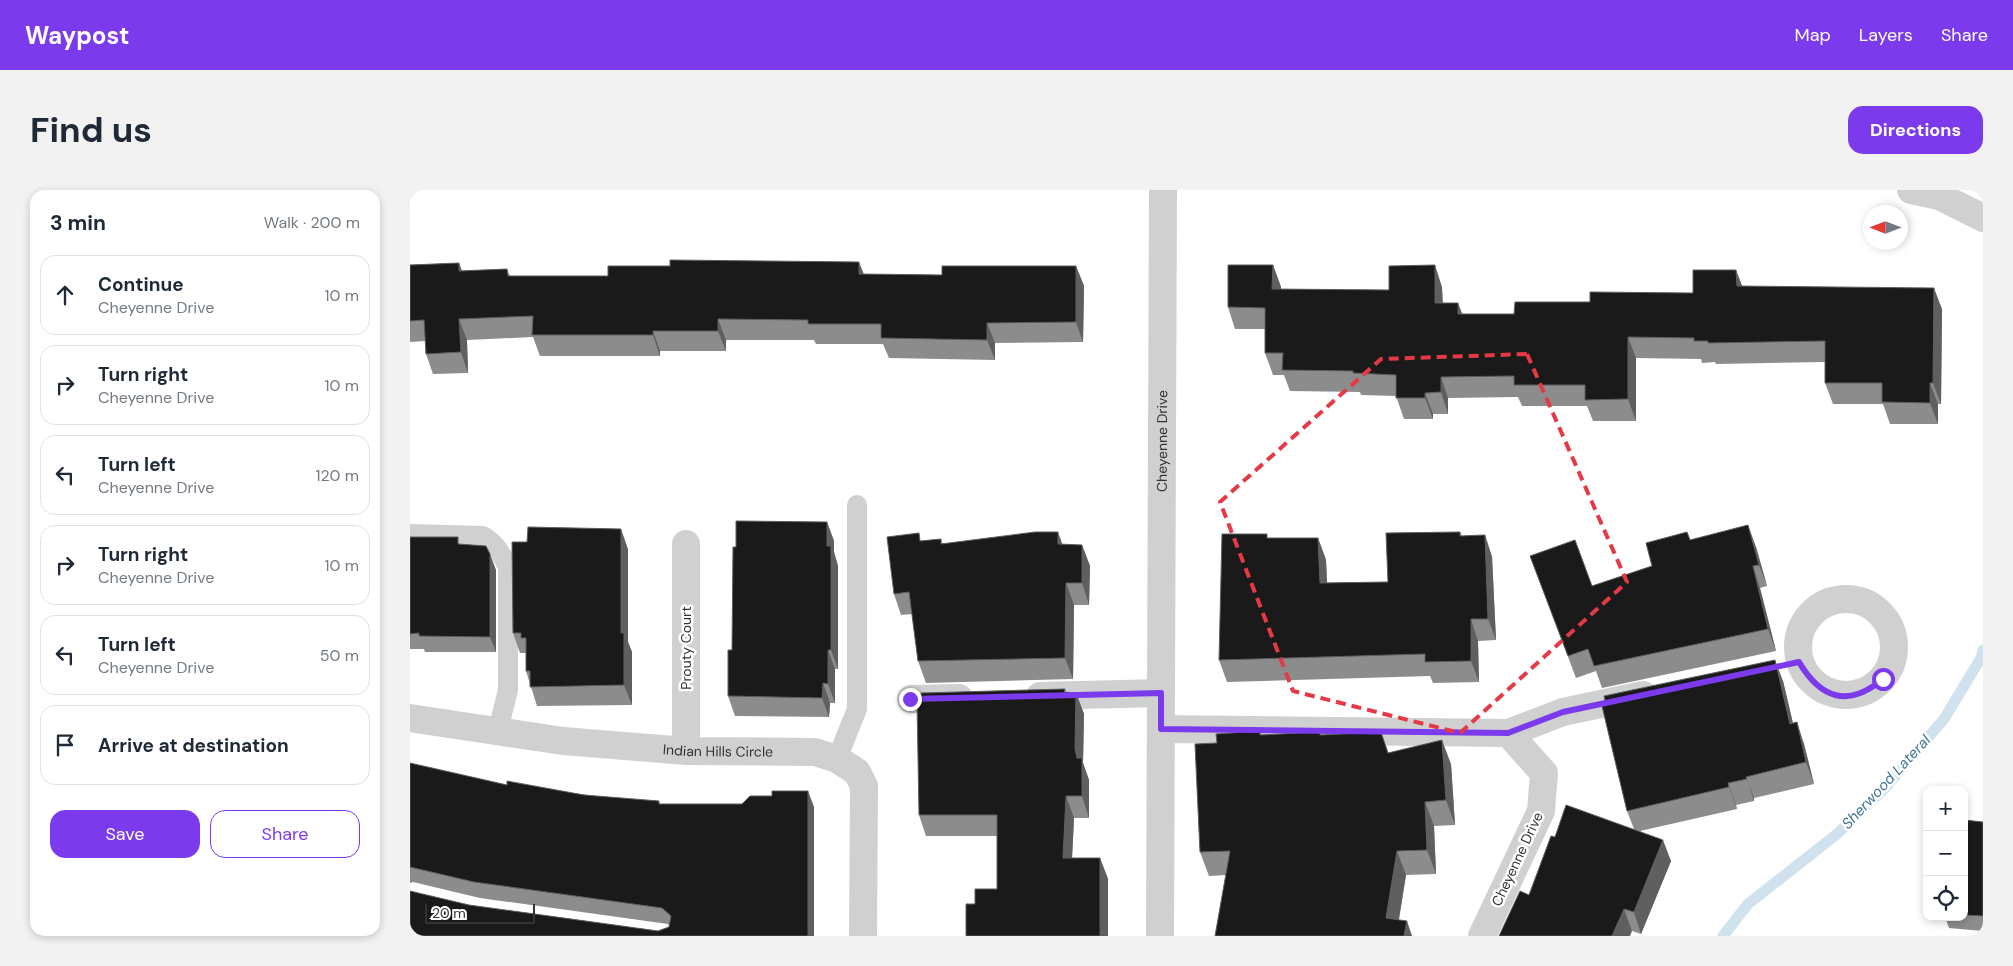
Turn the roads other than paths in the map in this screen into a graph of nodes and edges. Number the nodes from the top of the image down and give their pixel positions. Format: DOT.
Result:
graph roads {
  1 [pos="1163,190"];
  2 [pos="1912,190"];
  3 [pos="1983,218"];
  4 [pos="857,505"];
  5 [pos="410,534"];
  6 [pos="686,544"];
  7 [pos="1799,662"];
  8 [pos="1771,668"];
  9 [pos="1667,690"];
  10 [pos="1161,693"];
  11 [pos="1016,696"];
  12 [pos="988,697"];
  13 [pos="910,699"];
  14 [pos="410,718"];
  15 [pos="1161,729"];
  16 [pos="498,730"];
  17 [pos="1508,733"];
  18 [pos="686,751"];
  19 [pos="837,759"];
  20 [pos="862,936"];
  21 [pos="1160,936"];
  22 [pos="1482,936"];
  1 -- 10 [label="street, Cheyenne Drive"];
  2 -- 3 [label="street"];
  4 -- 19 [label="lane"];
  5 -- 16 [label="lane"];
  6 -- 18 [label="street, Prouty Court"];
  7 -- 8 [label="street"];
  9 -- 17 [label="street"];
  10 -- 11 [label="street"];
  10 -- 15 [label="street, Cheyenne Drive"];
  12 -- 13 [label="street"];
  14 -- 16 [label="street, Indian Hills Circle"];
  15 -- 17 [label="street"];
  15 -- 21 [label="street, Cheyenne Drive"];
  16 -- 18 [label="street, Indian Hills Circle"];
  17 -- 22 [label="street, Cheyenne Drive"];
  18 -- 19 [label="street, Indian Hills Circle"];
  19 -- 20 [label="street, Indian Hills Circle"];
}
